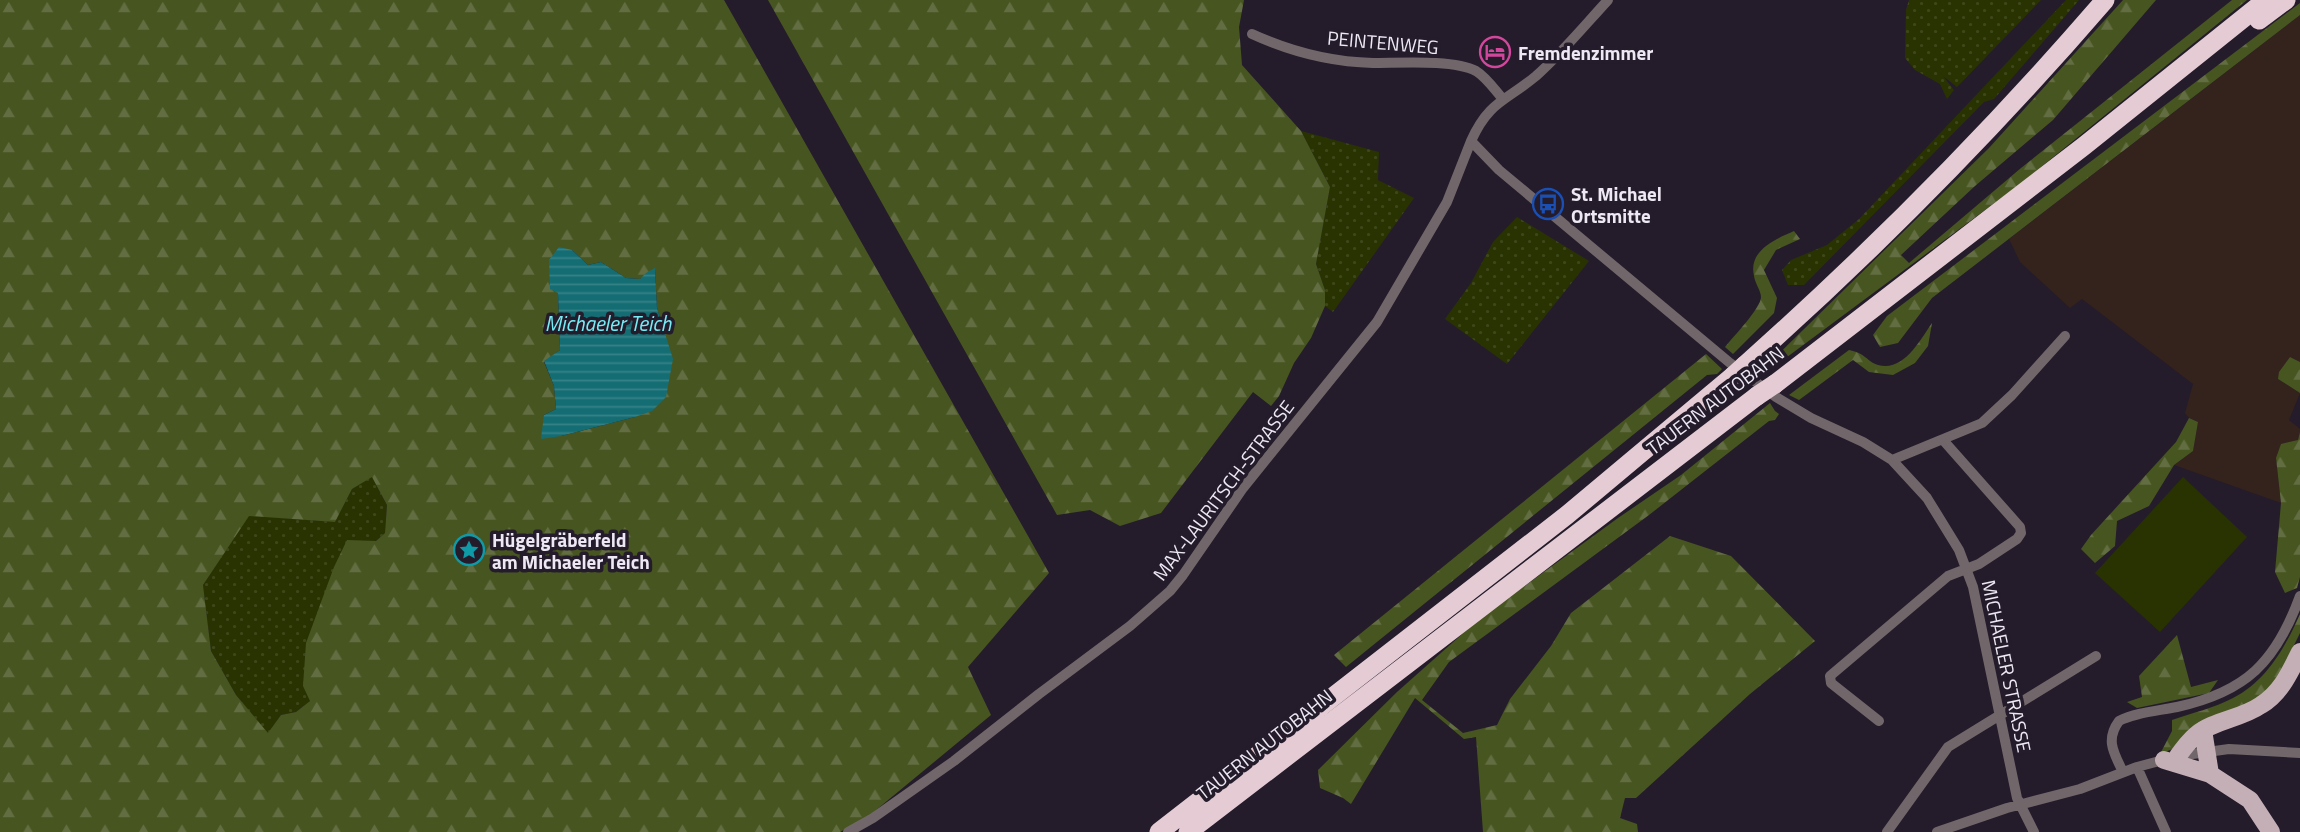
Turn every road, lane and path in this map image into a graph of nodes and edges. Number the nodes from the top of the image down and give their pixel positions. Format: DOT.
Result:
graph roads {
  1 [pos="1608,0"];
  2 [pos="2105,0"];
  3 [pos="2266,0"];
  4 [pos="2286,0"];
  5 [pos="1252,34"];
  6 [pos="2190,62"];
  7 [pos="1502,98"];
  8 [pos="1471,141"];
  9 [pos="2065,336"];
  10 [pos="1943,440"];
  11 [pos="1892,460"];
  12 [pos="1967,569"];
  13 [pos="2300,596"];
  14 [pos="2300,652"];
  15 [pos="2096,656"];
  16 [pos="2001,714"];
  17 [pos="1880,721"];
  18 [pos="2203,730"];
  19 [pos="2208,752"];
  20 [pos="2300,752"];
  21 [pos="2171,758"];
  22 [pos="2137,767"];
  23 [pos="2123,772"];
  24 [pos="2210,774"];
  25 [pos="2019,805"];
  26 [pos="1950,830"];
  27 [pos="848,832"];
  28 [pos="1159,832"];
  29 [pos="1188,832"];
  30 [pos="1886,832"];
  31 [pos="1937,832"];
  32 [pos="2034,832"];
  33 [pos="2166,832"];
  34 [pos="2272,832"];
  1 -- 7 [label="street"];
  2 -- 28 [label="highway, TAUERN AUTOBAHN"];
  3 -- 6 [label="highway, TAUERN AUTOBAHN"];
  4 -- 6 [label="highway"];
  5 -- 7 [label="street, PEINTENWEG"];
  6 -- 29 [label="highway, TAUERN AUTOBAHN, bridge"];
  7 -- 8 [label="street"];
  8 -- 11 [label="street, MICHAELER STRASSE"];
  8 -- 27 [label="street, MAX-LAURITSCH-STRASSE"];
  9 -- 10 [label="street"];
  10 -- 11 [label="street"];
  10 -- 12 [label="street"];
  11 -- 12 [label="street, MICHAELER STRASSE"];
  12 -- 16 [label="street, MICHAELER STRASSE"];
  12 -- 17 [label="street"];
  13 -- 23 [label="street"];
  14 -- 18 [label="main road"];
  15 -- 16 [label="street"];
  16 -- 25 [label="street, MICHAELER STRASSE"];
  16 -- 30 [label="street"];
  18 -- 19 [label="main road"];
  18 -- 21 [label="main road"];
  19 -- 20 [label="street"];
  19 -- 21 [label="street"];
  19 -- 24 [label="main road"];
  21 -- 22 [label="street"];
  21 -- 24 [label="main road"];
  22 -- 23 [label="street"];
  22 -- 33 [label="street"];
  23 -- 25 [label="street"];
  24 -- 34 [label="main road"];
  25 -- 26 [label="street"];
  25 -- 32 [label="street, MICHAELER STRASSE"];
  26 -- 31 [label="street"];
}
